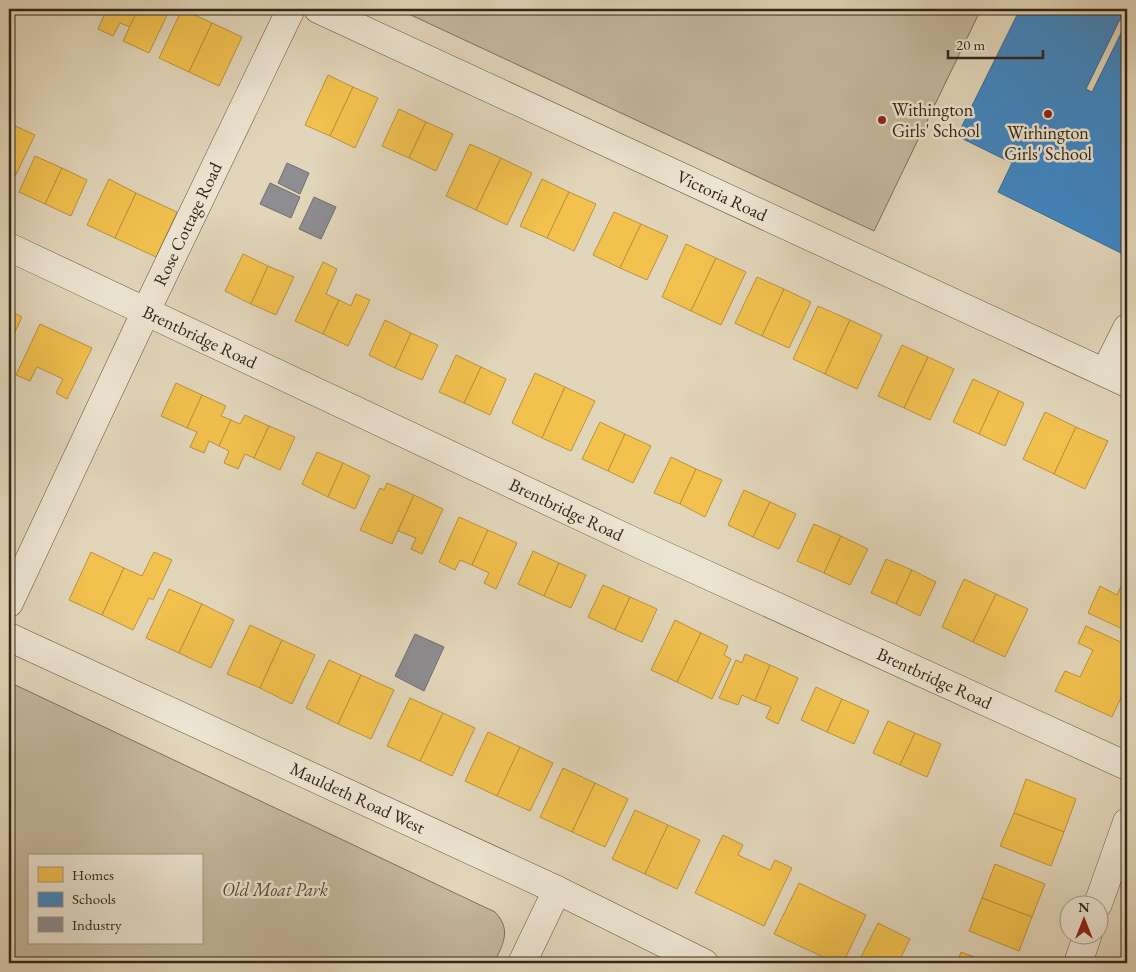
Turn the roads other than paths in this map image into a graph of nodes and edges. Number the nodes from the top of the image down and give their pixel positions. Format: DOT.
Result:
graph roads {
  1 [pos="291,9"];
  2 [pos="318,9"];
  3 [pos="9,247"];
  4 [pos="146,311"];
  5 [pos="1127,328"];
  6 [pos="1116,377"];
  7 [pos="9,603"];
  8 [pos="9,637"];
  9 [pos="1127,766"];
  10 [pos="1127,822"];
  11 [pos="557,890"];
  12 [pos="1102,894"];
  13 [pos="1085,944"];
  14 [pos="522,963"];
  15 [pos="704,963"];
  16 [pos="1078,963"];
  1 -- 4 [label="street, Rose Cottage Road"];
  2 -- 6 [label="street, Victoria Road"];
  3 -- 4 [label="street, Brentbridge Road"];
  4 -- 7 [label="street, Rose Cottage Road"];
  4 -- 9 [label="street, Brentbridge Road"];
  5 -- 6 [label="street"];
  8 -- 11 [label="street, Mauldeth Road West"];
  10 -- 12 [label="street"];
  11 -- 14 [label="street"];
  11 -- 15 [label="street, Mauldeth Road West"];
  13 -- 16 [label="street"];
}
